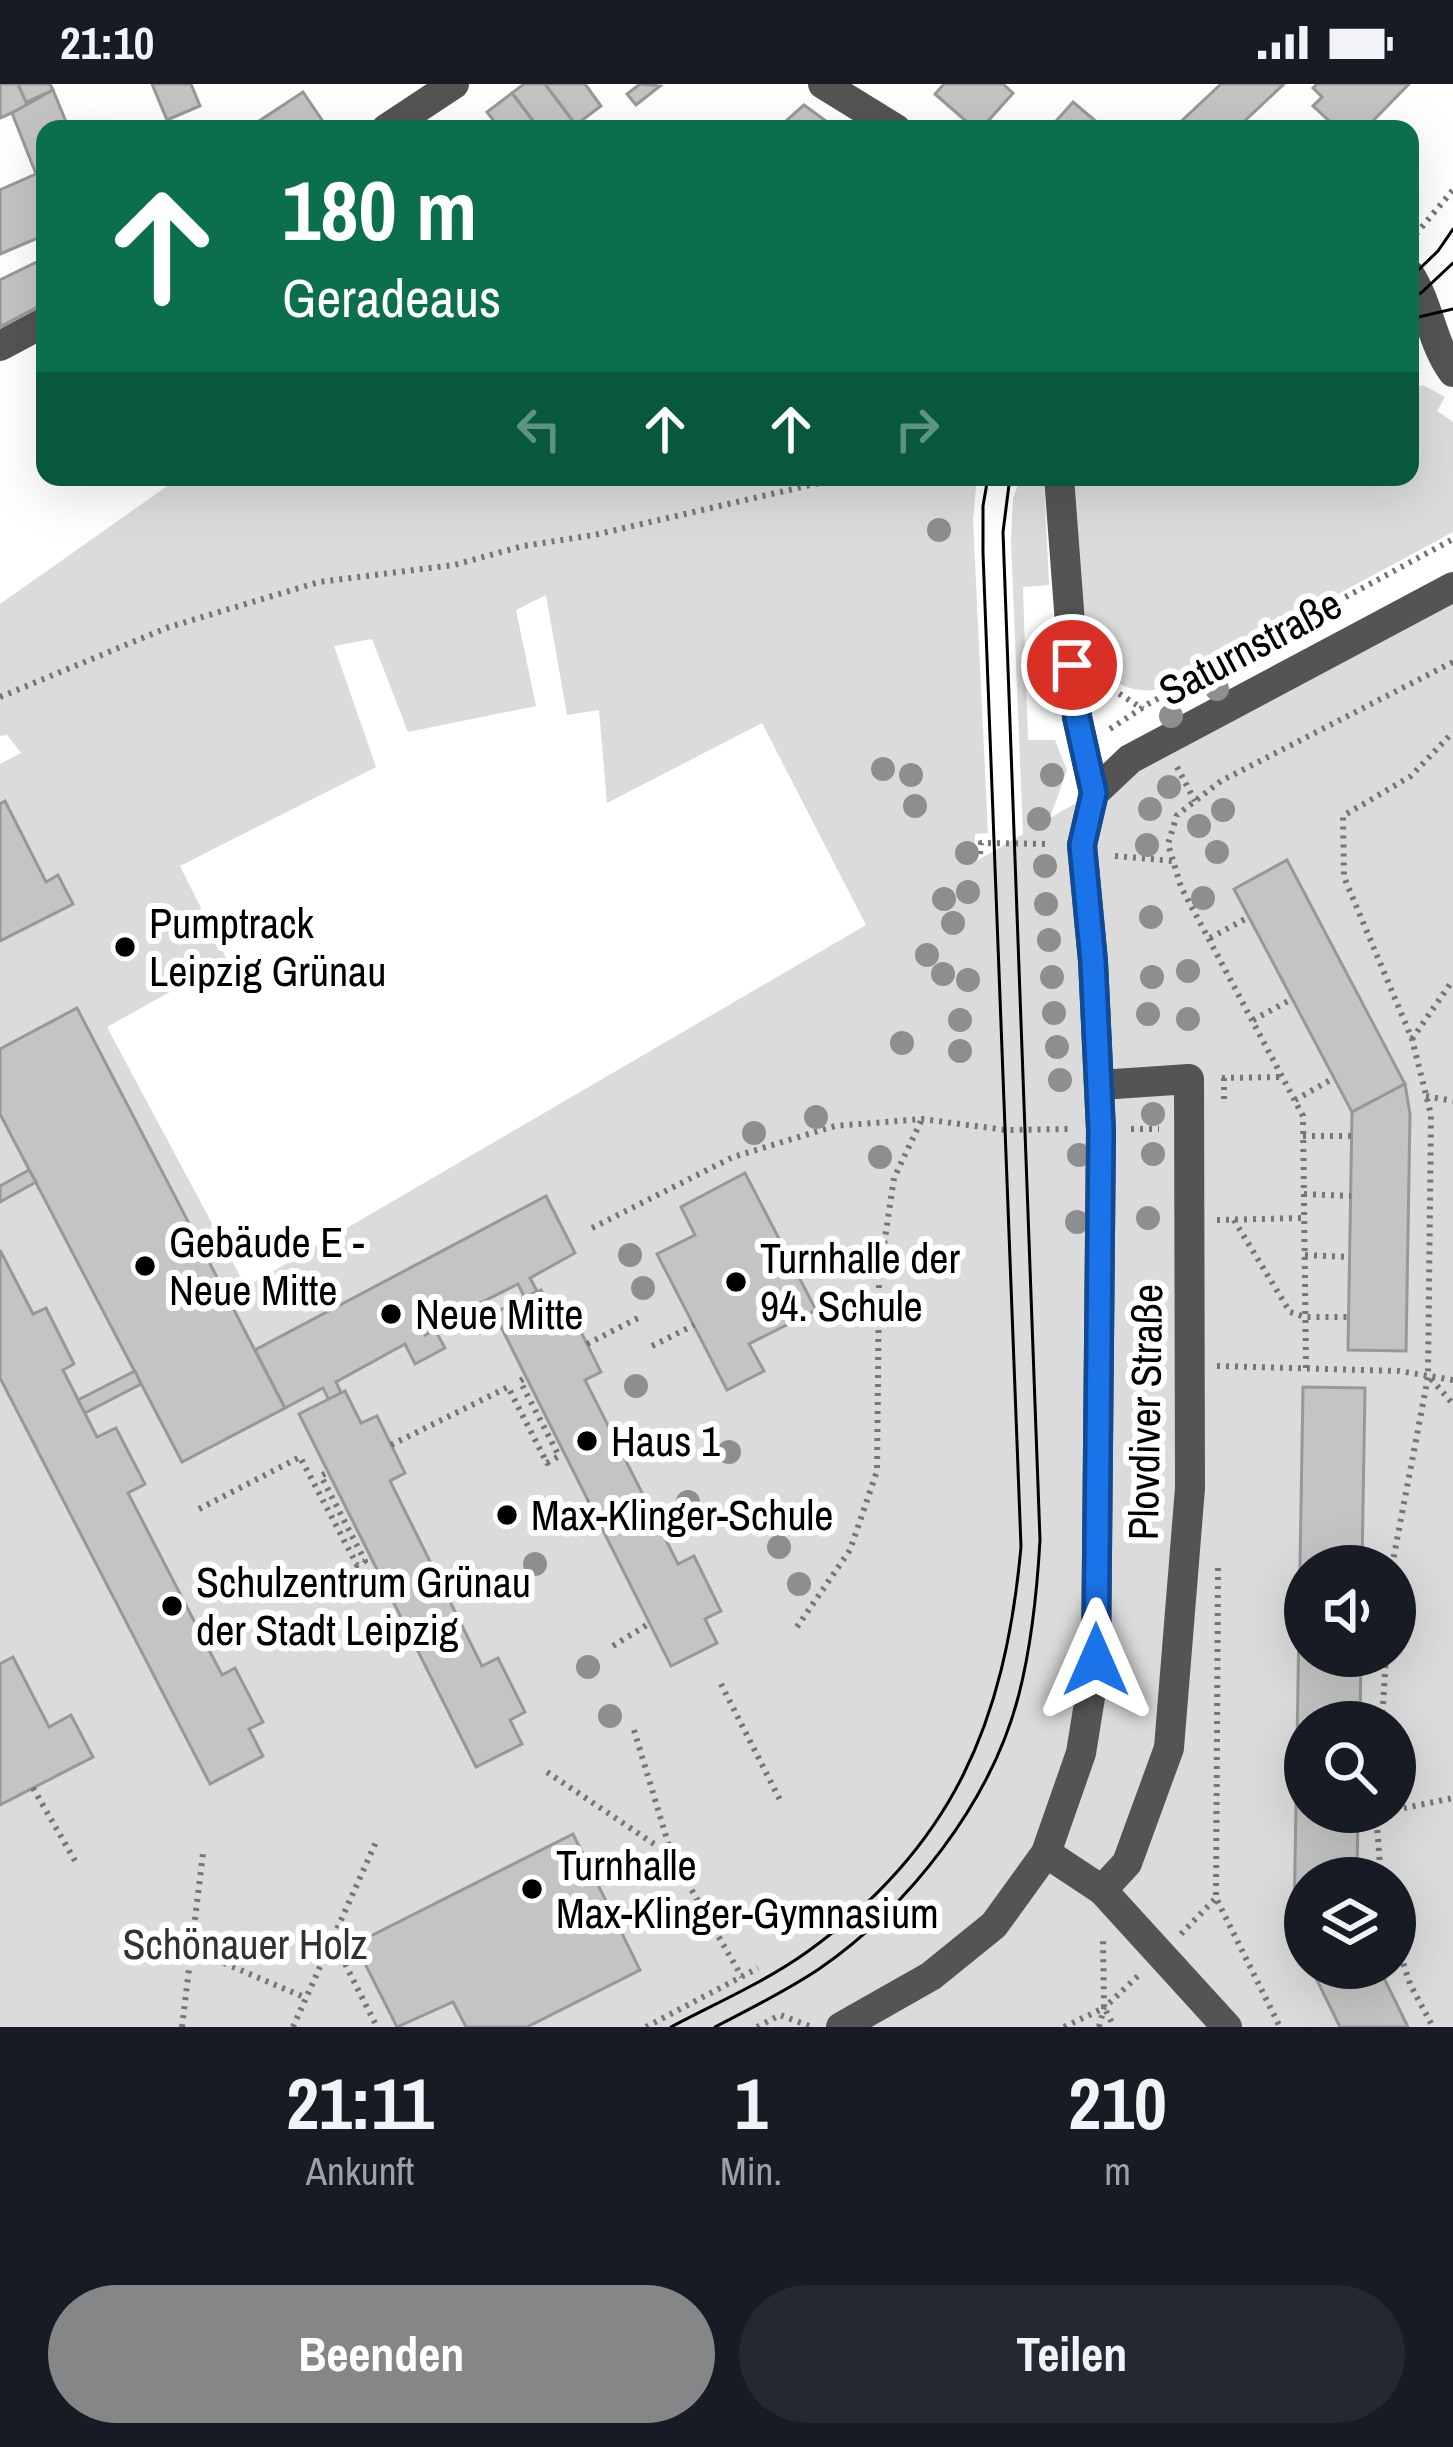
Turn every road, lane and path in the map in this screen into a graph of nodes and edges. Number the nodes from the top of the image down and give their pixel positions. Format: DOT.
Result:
graph roads {
  1 [pos="454,84"];
  2 [pos="823,84"];
  3 [pos="400,120"];
  4 [pos="881,120"];
  5 [pos="1452,192"];
  6 [pos="1419,231"];
  7 [pos="1419,290"];
  8 [pos="36,327"];
  9 [pos="0,346"];
  10 [pos="1453,372"];
  11 [pos="806,486"];
  12 [pos="1060,486"];
  13 [pos="1453,539"];
  14 [pos="1453,587"];
  15 [pos="1453,662"];
  16 [pos="0,697"];
  17 [pos="1453,732"];
  18 [pos="1085,755"];
  19 [pos="1094,793"];
  20 [pos="1072,845"];
  21 [pos="980,854"];
  22 [pos="1173,861"];
  23 [pos="1250,917"];
  24 [pos="1209,939"];
  25 [pos="1453,980"];
  26 [pos="1292,999"];
  27 [pos="1252,1020"];
  28 [pos="1412,1039"];
  29 [pos="1282,1077"];
  30 [pos="1334,1078"];
  31 [pos="1100,1085"];
  32 [pos="1426,1096"];
  33 [pos="1294,1100"];
  34 [pos="1453,1100"];
  35 [pos="1224,1102"];
  36 [pos="922,1118"];
  37 [pos="1189,1128"];
  38 [pos="1066,1129"];
  39 [pos="1101,1130"];
  40 [pos="1303,1136"];
  41 [pos="1352,1136"];
  42 [pos="1304,1194"];
  43 [pos="1351,1196"];
  44 [pos="1304,1218"];
  45 [pos="1190,1220"];
  46 [pos="1222,1220"];
  47 [pos="1234,1220"];
  48 [pos="592,1228"];
  49 [pos="1222,1241"];
  50 [pos="1304,1255"];
  51 [pos="1350,1257"];
  52 [pos="1305,1317"];
  53 [pos="1348,1317"];
  54 [pos="638,1318"];
  55 [pos="694,1325"];
  56 [pos="586,1344"];
  57 [pos="652,1346"];
  58 [pos="1219,1346"];
  59 [pos="1204,1366"];
  60 [pos="1306,1368"];
  61 [pos="1428,1376"];
  62 [pos="526,1377"];
  63 [pos="1453,1380"];
  64 [pos="1445,1395"];
  65 [pos="1453,1404"];
  66 [pos="391,1445"];
  67 [pos="328,1472"];
  68 [pos="589,1502"];
  69 [pos="199,1509"];
  70 [pos="548,1522"];
  71 [pos="1395,1545"];
  72 [pos="1218,1551"];
  73 [pos="650,1624"];
  74 [pos="797,1627"];
  75 [pos="613,1646"];
  76 [pos="721,1684"];
  77 [pos="634,1730"];
  78 [pos="547,1772"];
  79 [pos="33,1788"];
  80 [pos="1453,1798"];
  81 [pos="782,1802"];
  82 [pos="1416,1806"];
  83 [pos="376,1842"];
  84 [pos="203,1853"];
  85 [pos="1046,1853"];
  86 [pos="672,1856"];
  87 [pos="78,1866"];
  88 [pos="1102,1890"];
  89 [pos="333,1940"];
  90 [pos="191,1949"];
  91 [pos="758,1968"];
  92 [pos="742,1977"];
  93 [pos="1413,1989"];
  94 [pos="306,1998"];
  95 [pos="1104,2008"];
  96 [pos="182,2027"];
  97 [pos="293,2027"];
  98 [pos="377,2027"];
  99 [pos="646,2027"];
  100 [pos="758,2027"];
  101 [pos="812,2027"];
  102 [pos="841,2027"];
  103 [pos="1064,2027"];
  104 [pos="1100,2027"];
  105 [pos="1114,2027"];
  106 [pos="1227,2027"];
  107 [pos="1280,2027"];
  108 [pos="1433,2027"];
  1 -- 3 [label="street"];
  2 -- 4 [label="street"];
  5 -- 6 [label="path"];
  7 -- 10 [label="street"];
  8 -- 9 [label="street"];
  11 -- 16 [label="path"];
  12 -- 18 [label="street"];
  13 -- 18 [label="path"];
  14 -- 19 [label="street, Saturnstraße"];
  15 -- 22 [label="path"];
  17 -- 28 [label="path"];
  18 -- 19 [label="street"];
  19 -- 20 [label="street, Plovdiver Straße"];
  20 -- 21 [label="path"];
  20 -- 22 [label="path"];
  20 -- 31 [label="street, Plovdiver Straße"];
  22 -- 24 [label="path"];
  23 -- 24 [label="path"];
  24 -- 27 [label="path"];
  25 -- 28 [label="path"];
  26 -- 27 [label="path"];
  27 -- 29 [label="path"];
  28 -- 32 [label="path"];
  29 -- 33 [label="path"];
  29 -- 35 [label="path"];
  30 -- 33 [label="path"];
  31 -- 37 [label="street, Plovdiver Straße"];
  31 -- 39 [label="street, Plovdiver Straße"];
  32 -- 34 [label="path"];
  32 -- 61 [label="path"];
  33 -- 40 [label="path"];
  36 -- 38 [label="path"];
  36 -- 48 [label="path"];
  36 -- 74 [label="path"];
  37 -- 39 [label="path"];
  37 -- 45 [label="street, Plovdiver Straße"];
  39 -- 85 [label="street, Plovdiver Straße"];
  40 -- 41 [label="path"];
  40 -- 42 [label="path"];
  42 -- 43 [label="path"];
  42 -- 44 [label="path"];
  44 -- 47 [label="path"];
  44 -- 50 [label="path"];
  45 -- 46 [label="path"];
  45 -- 59 [label="street, Plovdiver Straße"];
  46 -- 47 [label="path"];
  46 -- 49 [label="path"];
  47 -- 52 [label="path"];
  50 -- 51 [label="path"];
  50 -- 52 [label="path"];
  52 -- 53 [label="path"];
  52 -- 60 [label="path"];
  54 -- 56 [label="path"];
  55 -- 57 [label="path"];
  58 -- 59 [label="path"];
  59 -- 60 [label="path"];
  59 -- 88 [label="street, Plovdiver Straße"];
  60 -- 61 [label="path"];
  61 -- 63 [label="path"];
  61 -- 64 [label="path"];
  61 -- 71 [label="path"];
  62 -- 66 [label="path"];
  63 -- 64 [label="path"];
  64 -- 65 [label="path"];
  67 -- 69 [label="path"];
  68 -- 70 [label="path"];
  72 -- 107 [label="path"];
  73 -- 75 [label="path"];
  76 -- 81 [label="path"];
  77 -- 86 [label="path"];
  78 -- 86 [label="path"];
  79 -- 87 [label="path"];
  80 -- 82 [label="path"];
  83 -- 89 [label="path"];
  84 -- 90 [label="path"];
  85 -- 88 [label="street"];
  85 -- 102 [label="street, Plovdiver Straße"];
  86 -- 92 [label="path"];
  88 -- 95 [label="path"];
  88 -- 106 [label="street"];
  89 -- 94 [label="path"];
  89 -- 98 [label="path"];
  90 -- 94 [label="path"];
  90 -- 96 [label="path"];
  91 -- 92 [label="path"];
  92 -- 99 [label="path"];
  93 -- 108 [label="path"];
  94 -- 97 [label="path"];
  95 -- 103 [label="path"];
  95 -- 104 [label="path"];
  95 -- 105 [label="path"];
  100 -- 101 [label="path"];
}
